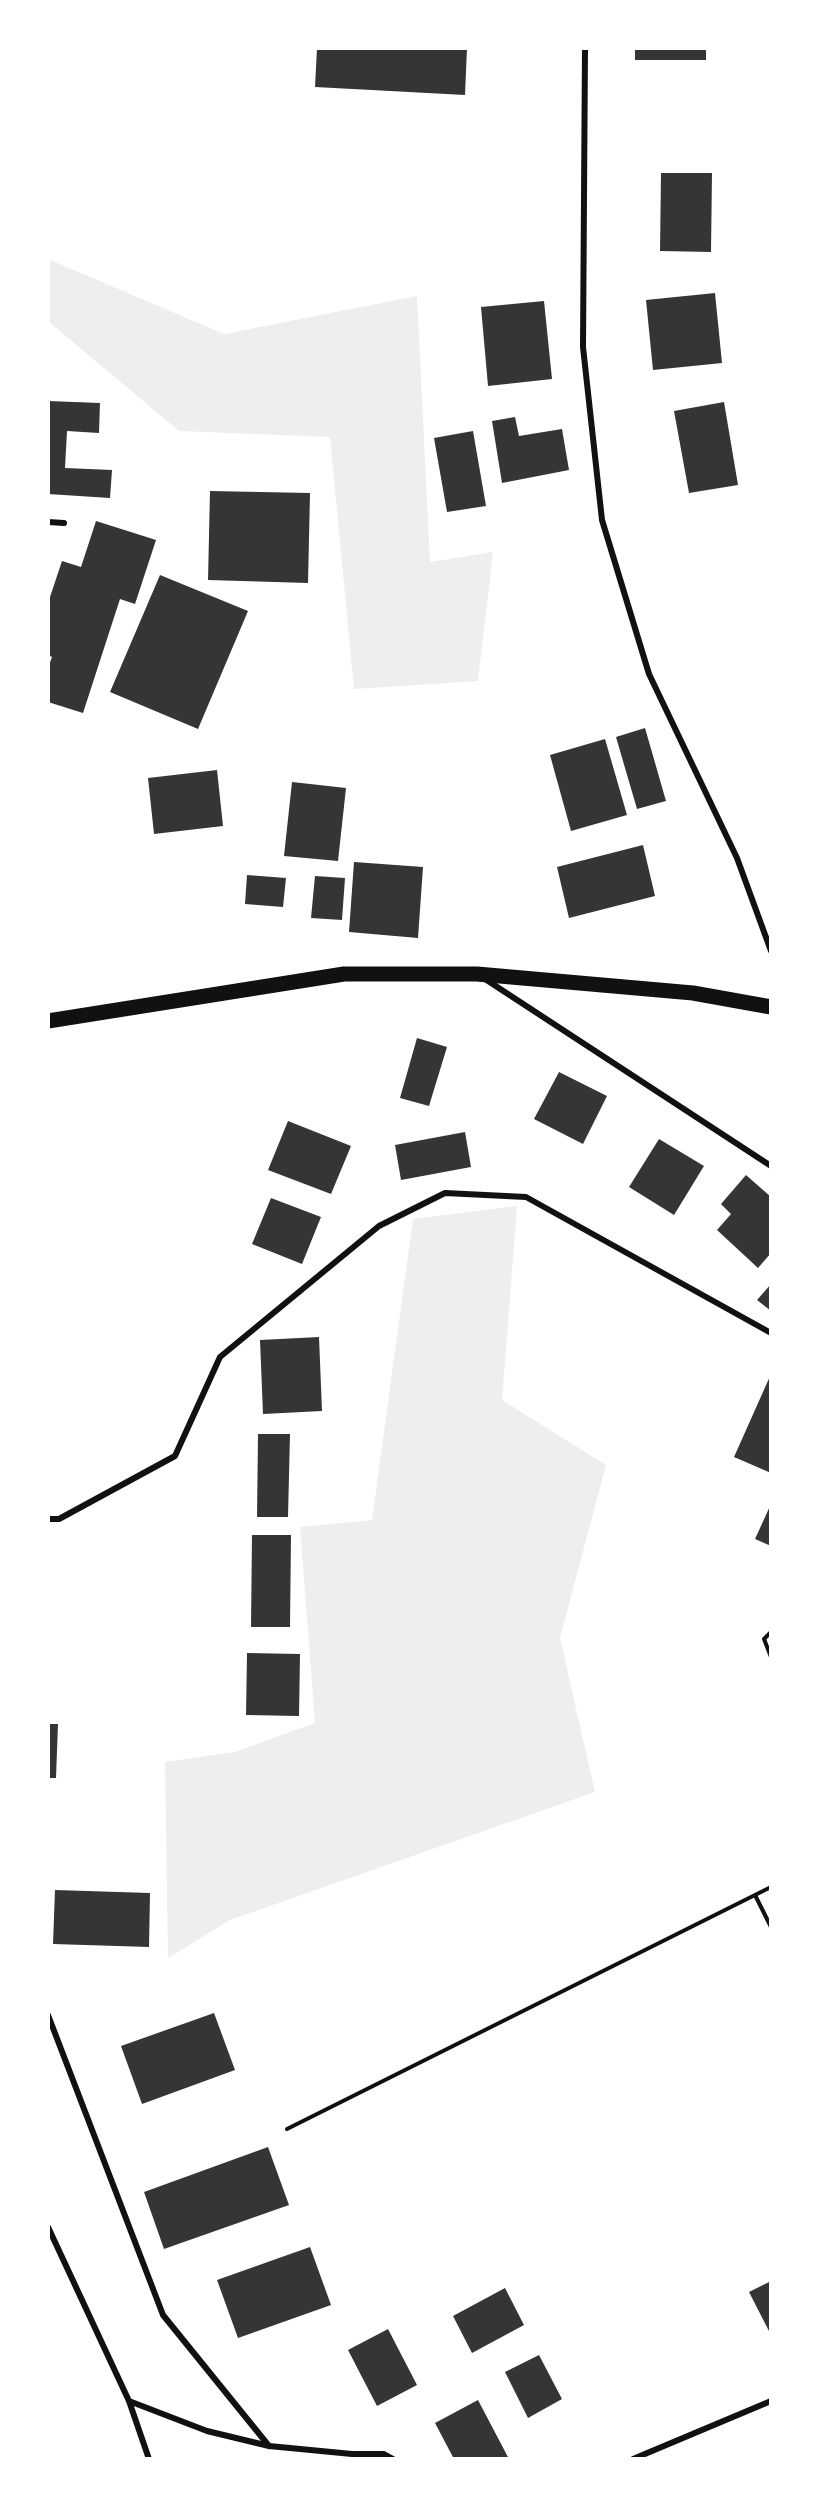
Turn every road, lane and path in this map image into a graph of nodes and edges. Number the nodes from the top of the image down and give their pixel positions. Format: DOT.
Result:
graph roads {
  1 [pos="585,48"];
  2 [pos="48,522"];
  3 [pos="64,523"];
  4 [pos="771,951"];
  5 [pos="477,974"];
  6 [pos="771,1007"];
  7 [pos="48,1021"];
  8 [pos="771,1166"];
  9 [pos="771,1333"];
  10 [pos="48,1519"];
  11 [pos="771,1632"];
  12 [pos="771,1658"];
  13 [pos="771,1887"];
  14 [pos="755,1895"];
  15 [pos="771,1927"];
  16 [pos="48,2015"];
  17 [pos="287,2129"];
  18 [pos="48,2228"];
  19 [pos="129,2400"];
  20 [pos="771,2401"];
  21 [pos="269,2446"];
  22 [pos="149,2459"];
  23 [pos="393,2459"];
  24 [pos="633,2459"];
  1 -- 4 [label="street"];
  2 -- 3 [label="street"];
  5 -- 6 [label="main road"];
  5 -- 7 [label="main road"];
  5 -- 8 [label="street"];
  9 -- 10 [label="street"];
  11 -- 12 [label="path"];
  13 -- 14 [label="path"];
  14 -- 15 [label="path"];
  14 -- 17 [label="path"];
  16 -- 21 [label="street"];
  18 -- 19 [label="street"];
  19 -- 21 [label="street"];
  19 -- 22 [label="street"];
  20 -- 24 [label="street"];
  21 -- 23 [label="street"];
}
